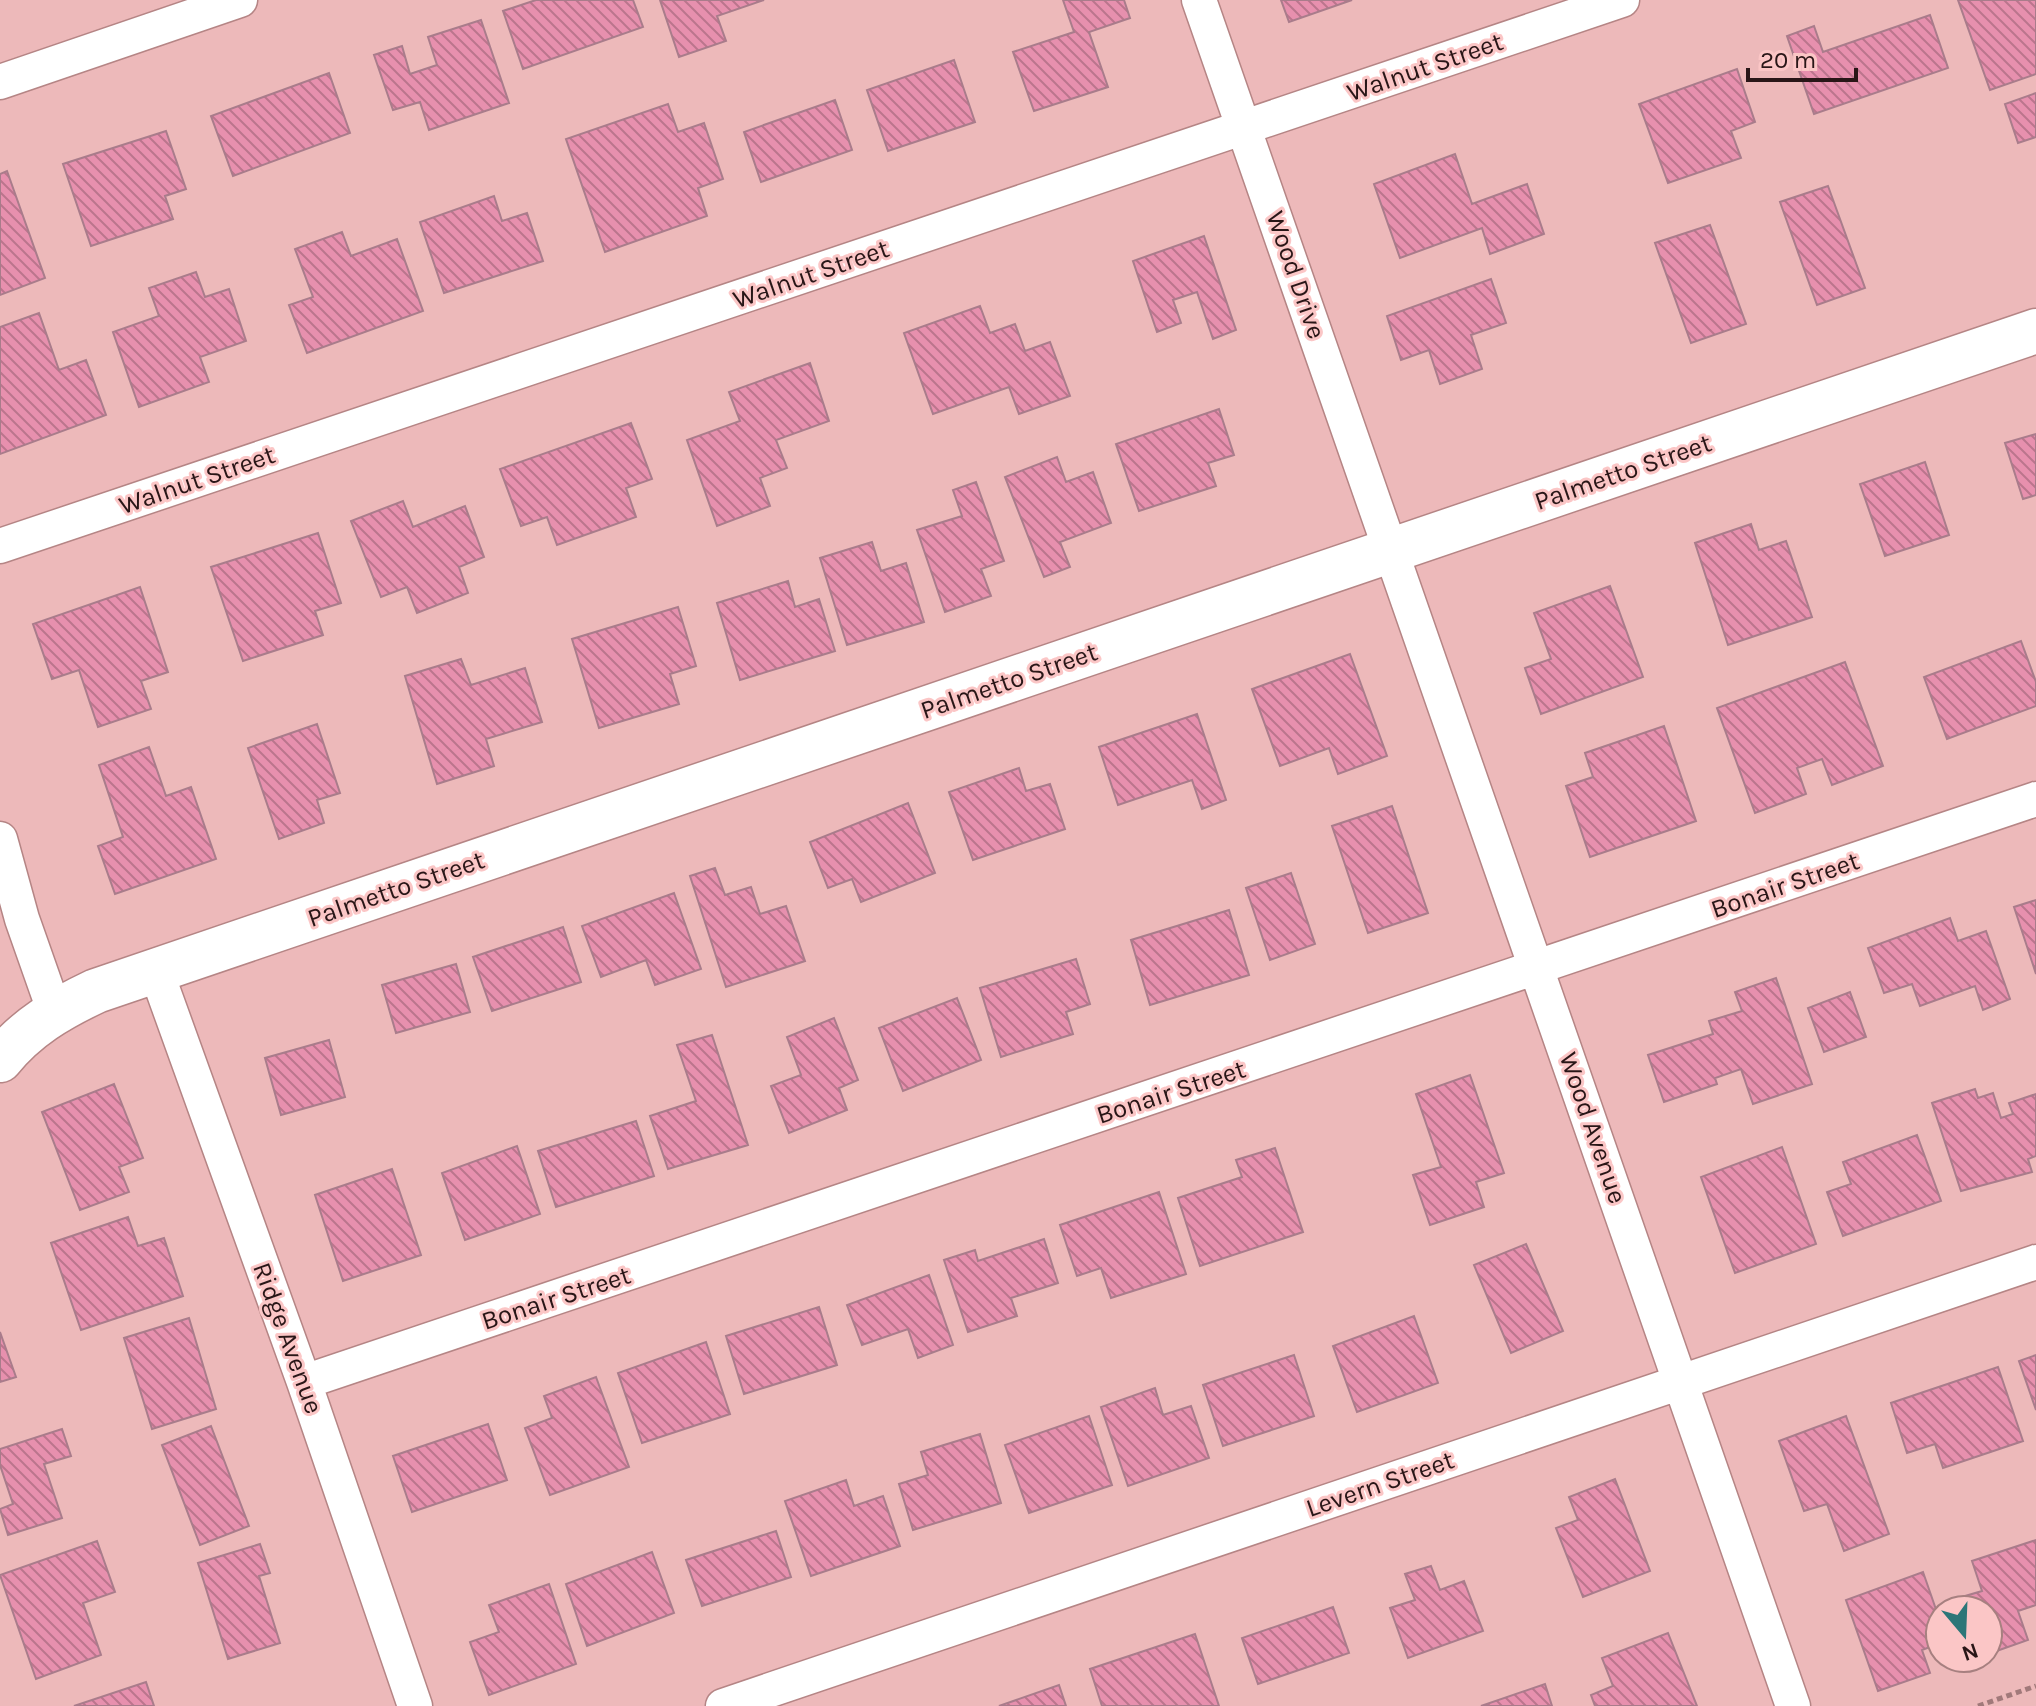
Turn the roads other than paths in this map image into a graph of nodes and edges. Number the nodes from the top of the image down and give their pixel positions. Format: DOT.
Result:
graph roads {
  1 [pos="1199,0"];
  2 [pos="1622,0"];
  3 [pos="222,3"];
  4 [pos="0,82"];
  5 [pos="1245,128"];
  6 [pos="2036,331"];
  7 [pos="0,546"];
  8 [pos="1391,551"];
  9 [pos="2036,799"];
  10 [pos="0,839"];
  11 [pos="1538,970"];
  12 [pos="156,971"];
  13 [pos="54,1010"];
  14 [pos="0,1060"];
  15 [pos="2036,1262"];
  16 [pos="304,1382"];
  17 [pos="1682,1382"];
  18 [pos="415,1706"];
  19 [pos="723,1706"];
  20 [pos="1793,1706"];
  1 -- 5 [label="street, Wood Drive"];
  2 -- 5 [label="street, Walnut Street"];
  3 -- 4 [label="street"];
  5 -- 7 [label="street, Walnut Street"];
  5 -- 8 [label="street, Wood Drive"];
  6 -- 8 [label="street, Palmetto Street"];
  8 -- 11 [label="street, Wood Avenue"];
  8 -- 12 [label="street, Palmetto Street"];
  9 -- 11 [label="street, Bonair Street"];
  10 -- 13 [label="street"];
  11 -- 16 [label="street, Bonair Street"];
  11 -- 17 [label="street, Wood Avenue"];
  12 -- 13 [label="street, Palmetto Street"];
  12 -- 16 [label="street, Ridge Avenue"];
  13 -- 14 [label="street, Palmetto Street"];
  15 -- 17 [label="street, Levern Street"];
  16 -- 18 [label="street, Ridge Avenue"];
  17 -- 19 [label="street, Levern Street"];
  17 -- 20 [label="street, Wood Avenue"];
}
